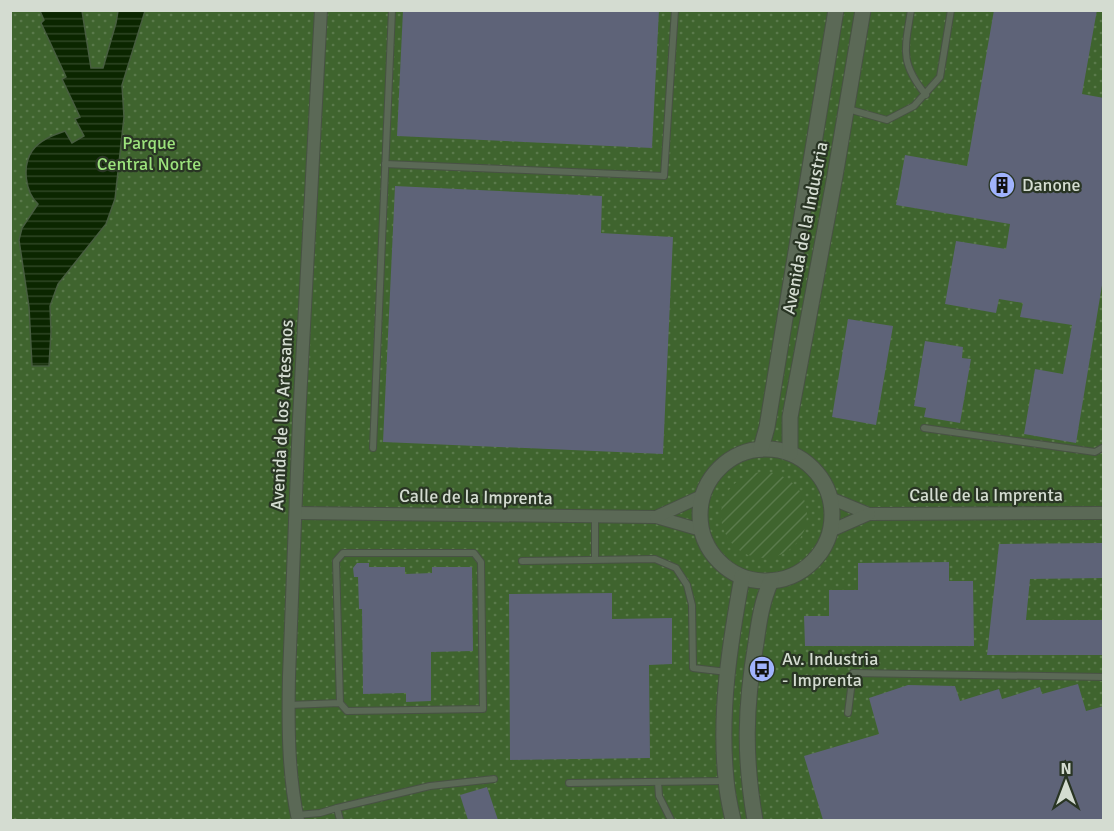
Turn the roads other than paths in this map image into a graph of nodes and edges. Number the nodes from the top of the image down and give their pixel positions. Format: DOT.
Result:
graph roads {
  1 [pos="321,10"];
  2 [pos="392,10"];
  3 [pos="675,10"];
  4 [pos="836,10"];
  5 [pos="863,10"];
  6 [pos="911,10"];
  7 [pos="951,10"];
  8 [pos="926,95"];
  9 [pos="847,109"];
  10 [pos="385,164"];
  11 [pos="924,428"];
  12 [pos="1104,447"];
  13 [pos="373,448"];
  14 [pos="761,449"];
  15 [pos="790,453"];
  16 [pos="702,496"];
  17 [pos="830,498"];
  18 [pos="296,513"];
  19 [pos="1104,513"];
  20 [pos="868,514"];
  21 [pos="595,516"];
  22 [pos="656,517"];
  23 [pos="701,530"];
  24 [pos="830,531"];
  25 [pos="595,559"];
  26 [pos="522,561"];
  27 [pos="742,577"];
  28 [pos="771,581"];
  29 [pos="727,672"];
  30 [pos="1104,677"];
  31 [pos="340,703"];
  32 [pos="288,705"];
  33 [pos="848,713"];
  34 [pos="494,779"];
  35 [pos="726,781"];
  36 [pos="658,782"];
  37 [pos="569,783"];
  38 [pos="337,808"];
  39 [pos="298,818"];
  40 [pos="340,820"];
  41 [pos="671,820"];
  42 [pos="733,820"];
  43 [pos="755,820"];
  1 -- 18 [label="street, Avenida de los Artesanos"];
  2 -- 10 [label="lane"];
  3 -- 10 [label="lane"];
  4 -- 14 [label="street, Avenida de la Industria"];
  5 -- 9 [label="street, Avenida de la Industria"];
  6 -- 8 [label="lane"];
  7 -- 8 [label="lane"];
  8 -- 9 [label="lane"];
  9 -- 15 [label="street, Avenida de la Industria"];
  10 -- 13 [label="lane"];
  11 -- 12 [label="lane"];
  14 -- 15 [label="street"];
  14 -- 16 [label="street"];
  15 -- 17 [label="street"];
  16 -- 22 [label="street, Calle de la Imprenta"];
  16 -- 23 [label="street"];
  17 -- 20 [label="street, Calle de la Imprenta"];
  17 -- 24 [label="street"];
  18 -- 21 [label="street, Calle de la Imprenta"];
  18 -- 32 [label="street, Avenida de los Artesanos"];
  19 -- 20 [label="street, Calle de la Imprenta"];
  20 -- 24 [label="street, Calle de la Imprenta"];
  21 -- 22 [label="street, Calle de la Imprenta"];
  21 -- 25 [label="lane"];
  22 -- 23 [label="street, Calle de la Imprenta"];
  23 -- 27 [label="street"];
  24 -- 28 [label="street"];
  25 -- 26 [label="lane"];
  25 -- 29 [label="lane"];
  27 -- 28 [label="street"];
  27 -- 29 [label="street"];
  28 -- 43 [label="street"];
  29 -- 35 [label="street"];
  30 -- 33 [label="lane"];
  31 -- 31 [label="lane"];
  31 -- 32 [label="lane"];
  32 -- 39 [label="street, Avenida de los Artesanos"];
  34 -- 38 [label="lane"];
  35 -- 36 [label="lane"];
  35 -- 42 [label="street"];
  36 -- 37 [label="lane"];
  36 -- 41 [label="lane"];
  38 -- 39 [label="lane"];
  38 -- 40 [label="lane"];
}
